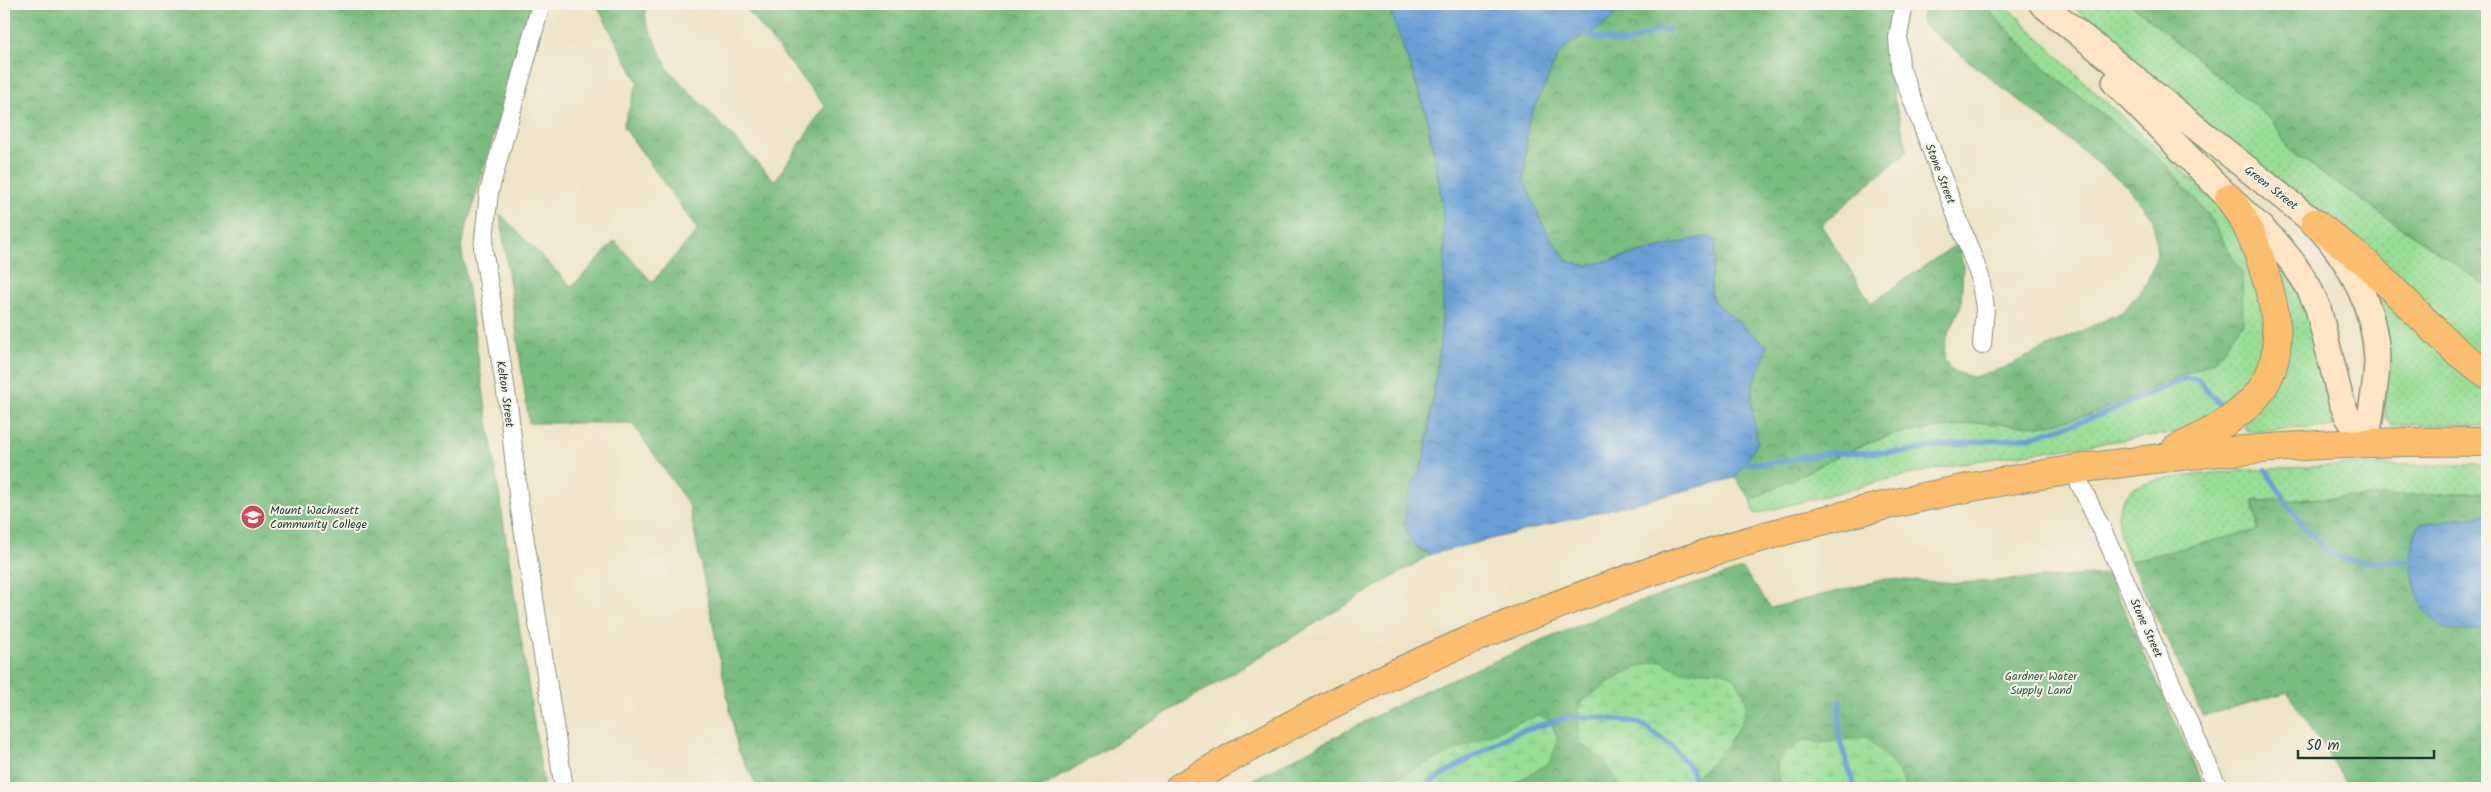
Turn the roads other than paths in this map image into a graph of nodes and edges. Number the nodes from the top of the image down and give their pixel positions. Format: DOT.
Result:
graph roads {
  1 [pos="541,4"];
  2 [pos="1904,4"];
  3 [pos="2036,4"];
  4 [pos="2042,4"];
  5 [pos="2229,198"];
  6 [pos="2315,222"];
  7 [pos="1982,345"];
  8 [pos="2487,374"];
  9 [pos="2487,442"];
  10 [pos="2366,443"];
  11 [pos="2157,458"];
  12 [pos="2073,469"];
  13 [pos="564,788"];
  14 [pos="1179,788"];
  15 [pos="2218,788"];
  1 -- 13 [label="street, Kelton Street"];
  2 -- 7 [label="street, Stone Street"];
  3 -- 5 [label="street"];
  4 -- 6 [label="street, Green Street"];
  5 -- 10 [label="street"];
  5 -- 11 [label="highway"];
  6 -- 8 [label="highway"];
  6 -- 10 [label="street, Green Street"];
  9 -- 10 [label="highway"];
  10 -- 11 [label="highway"];
  11 -- 12 [label="highway"];
  12 -- 14 [label="highway"];
  12 -- 15 [label="street, Stone Street"];
}
